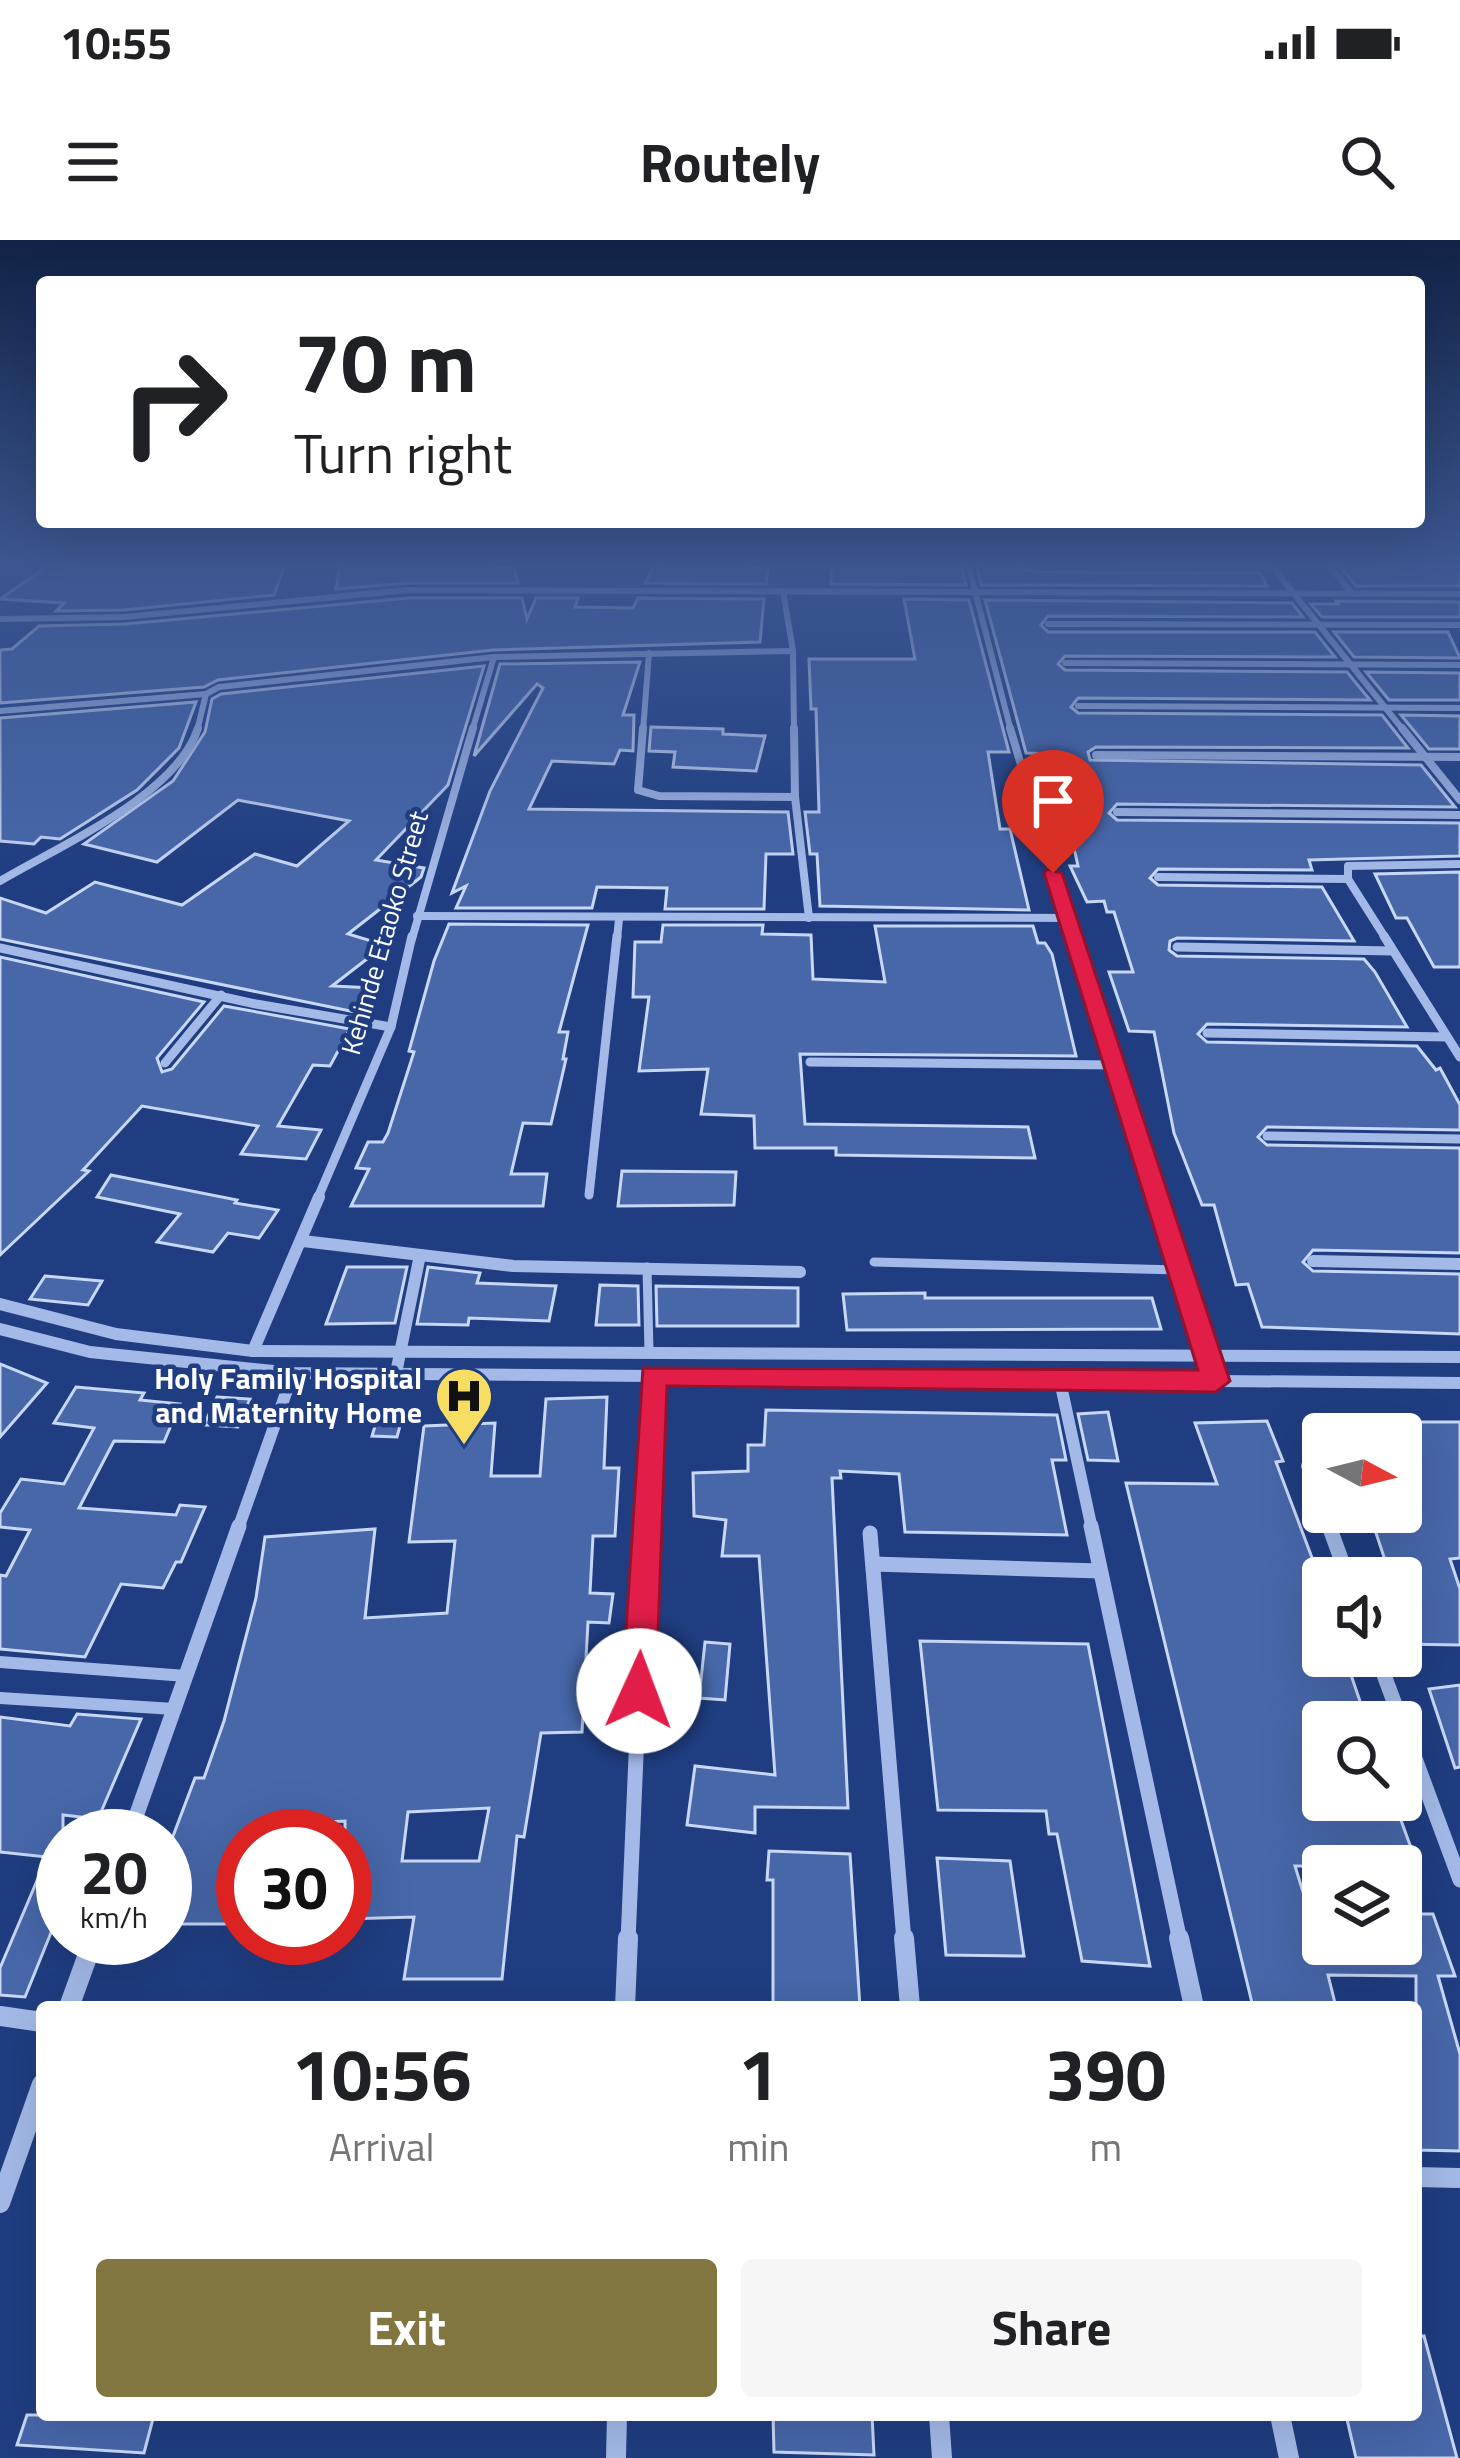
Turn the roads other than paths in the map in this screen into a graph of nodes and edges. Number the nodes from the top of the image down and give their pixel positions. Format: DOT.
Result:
graph roads {
  1 [pos="393,668"];
  2 [pos="491,668"];
  3 [pos="648,668"];
  4 [pos="793,668"];
  5 [pos="996,668"];
  6 [pos="1352,668"];
  7 [pos="206,694"];
  8 [pos="1078,706"];
  9 [pos="1384,708"];
  10 [pos="1460,709"];
  11 [pos="0,711"];
  12 [pos="1096,755"];
  13 [pos="1425,757"];
  14 [pos="1460,758"];
  15 [pos="795,797"];
  16 [pos="1460,800"];
  17 [pos="1117,812"];
  18 [pos="1460,814"];
  19 [pos="1460,864"];
  20 [pos="1158,877"];
  21 [pos="1348,879"];
  22 [pos="0,881"];
  23 [pos="417,916"];
  24 [pos="809,918"];
  25 [pos="1066,918"];
  26 [pos="619,919"];
  27 [pos="1178,947"];
  28 [pos="0,948"];
  29 [pos="1394,951"];
  30 [pos="221,995"];
  31 [pos="391,1027"];
  32 [pos="1207,1033"];
  33 [pos="1447,1037"];
  34 [pos="1460,1057"];
  35 [pos="810,1062"];
  36 [pos="165,1063"];
  37 [pos="1114,1065"];
  38 [pos="1267,1136"];
  39 [pos="1460,1139"];
  40 [pos="589,1195"];
  41 [pos="302,1241"];
  42 [pos="420,1255"];
  43 [pos="1313,1261"];
  44 [pos="874,1262"];
  45 [pos="1460,1264"];
  46 [pos="647,1267"];
  47 [pos="1178,1270"];
  48 [pos="800,1272"];
  49 [pos="0,1304"];
  50 [pos="0,1329"];
  51 [pos="253,1351"];
  52 [pos="649,1351"];
  53 [pos="401,1352"];
  54 [pos="591,1352"];
  55 [pos="1206,1356"];
  56 [pos="1414,1357"];
  57 [pos="1460,1358"];
  58 [pos="292,1372"];
  59 [pos="396,1373"];
  60 [pos="592,1375"];
  61 [pos="653,1375"];
  62 [pos="1060,1381"];
  63 [pos="1216,1381"];
  64 [pos="1426,1382"];
  65 [pos="1460,1382"];
  66 [pos="870,1533"];
  67 [pos="873,1564"];
  68 [pos="1100,1571"];
  69 [pos="0,1662"];
  70 [pos="186,1676"];
  71 [pos="1385,1677"];
  72 [pos="0,1698"];
  73 [pos="174,1709"];
  74 [pos="139,1809"];
  75 [pos="1460,1880"];
  76 [pos="84,1965"];
  77 [pos="71,2001"];
  78 [pos="626,2001"];
  79 [pos="909,2001"];
  80 [pos="1193,2001"];
  81 [pos="0,2016"];
  82 [pos="36,2021"];
  83 [pos="36,2101"];
  84 [pos="1422,2177"];
  85 [pos="1460,2178"];
  86 [pos="0,2203"];
  87 [pos="617,2421"];
  88 [pos="939,2421"];
  89 [pos="1281,2421"];
  90 [pos="616,2458"];
  91 [pos="942,2458"];
  92 [pos="1289,2458"];
  1 -- 7 [label="street"];
  2 -- 23 [label="street, Kehinde Etaoko Street"];
  3 -- 15 [label="street"];
  4 -- 15 [label="street"];
  5 -- 25 [label="street"];
  6 -- 9 [label="street"];
  7 -- 11 [label="street"];
  7 -- 22 [label="street"];
  8 -- 9 [label="street"];
  9 -- 10 [label="street"];
  9 -- 13 [label="street"];
  12 -- 13 [label="street"];
  13 -- 14 [label="street"];
  13 -- 16 [label="street"];
  15 -- 24 [label="street"];
  17 -- 18 [label="street"];
  19 -- 21 [label="street"];
  20 -- 21 [label="street"];
  21 -- 29 [label="street"];
  23 -- 26 [label="street"];
  23 -- 31 [label="street, Kehinde Etaoko Street"];
  24 -- 25 [label="street"];
  24 -- 26 [label="street"];
  25 -- 37 [label="street"];
  26 -- 40 [label="street"];
  27 -- 29 [label="street"];
  28 -- 30 [label="street"];
  29 -- 33 [label="street"];
  30 -- 31 [label="street"];
  30 -- 36 [label="street"];
  31 -- 41 [label="street, Kehinde Etaoko Street"];
  32 -- 33 [label="street"];
  33 -- 34 [label="street"];
  35 -- 37 [label="street"];
  37 -- 47 [label="street"];
  38 -- 39 [label="street"];
  41 -- 42 [label="street"];
  41 -- 51 [label="street, Kehinde Etaoko Street"];
  42 -- 46 [label="street"];
  42 -- 53 [label="street"];
  43 -- 45 [label="street"];
  44 -- 47 [label="lane"];
  46 -- 48 [label="street"];
  46 -- 52 [label="lane"];
  47 -- 55 [label="street"];
  49 -- 51 [label="street"];
  50 -- 58 [label="street"];
  51 -- 53 [label="street"];
  52 -- 54 [label="street"];
  52 -- 55 [label="street"];
  53 -- 54 [label="street"];
  53 -- 59 [label="street"];
  54 -- 60 [label="street"];
  55 -- 56 [label="street"];
  55 -- 63 [label="street"];
  56 -- 57 [label="street"];
  56 -- 64 [label="street"];
  58 -- 59 [label="street"];
  58 -- 70 [label="street"];
  59 -- 60 [label="street"];
  60 -- 61 [label="street"];
  61 -- 62 [label="street"];
  61 -- 78 [label="street"];
  62 -- 63 [label="street"];
  62 -- 68 [label="street"];
  63 -- 64 [label="street"];
  64 -- 65 [label="street"];
  66 -- 67 [label="street"];
  67 -- 68 [label="street"];
  67 -- 79 [label="street"];
  68 -- 80 [label="street"];
  69 -- 70 [label="lane"];
  70 -- 73 [label="street"];
  71 -- 75 [label="street"];
  72 -- 73 [label="lane"];
  73 -- 74 [label="street"];
  76 -- 77 [label="street"];
  81 -- 82 [label="street"];
  83 -- 86 [label="street"];
  84 -- 85 [label="street"];
  87 -- 90 [label="street"];
  88 -- 91 [label="street"];
  89 -- 92 [label="street"];
}
